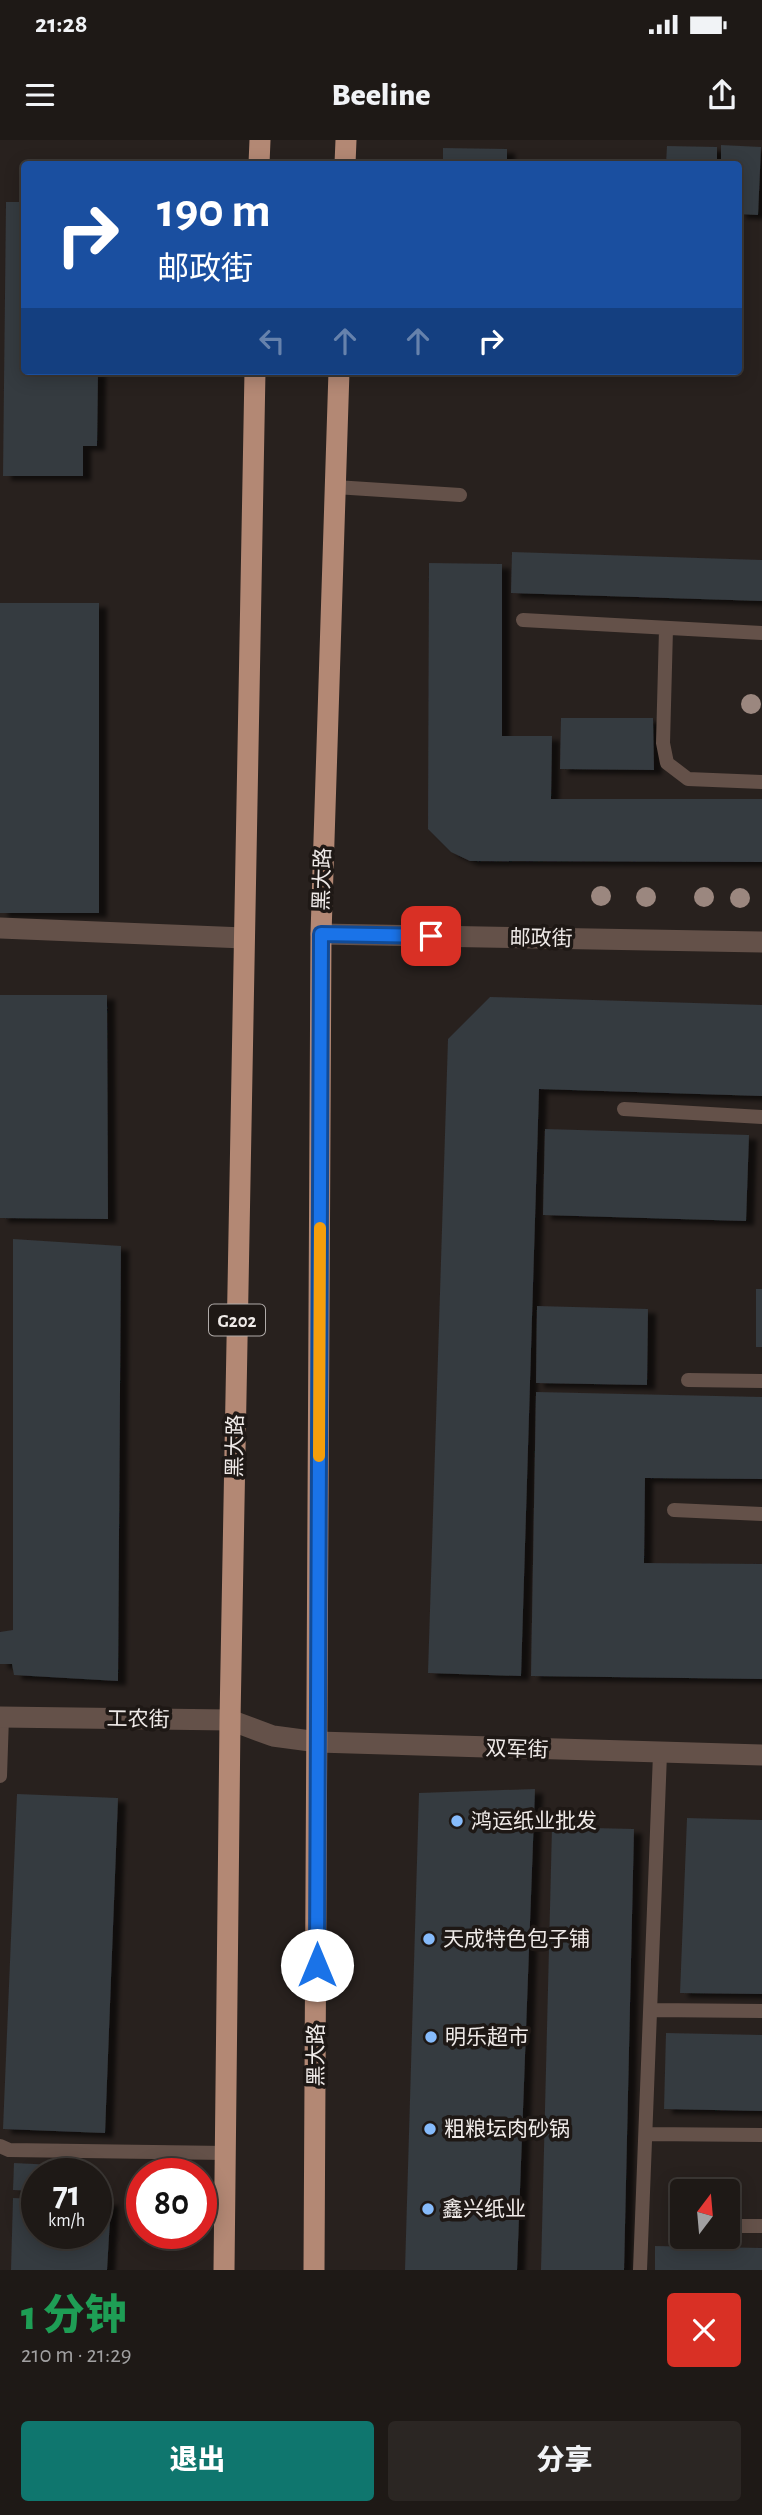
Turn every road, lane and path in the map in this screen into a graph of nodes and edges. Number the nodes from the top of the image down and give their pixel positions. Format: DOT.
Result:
graph roads {
  1 [pos="260,140"];
  2 [pos="346,140"];
  3 [pos="259,161"];
  4 [pos="345,161"];
  5 [pos="255,375"];
  6 [pos="338,375"];
  7 [pos="335,487"];
  8 [pos="460,495"];
  9 [pos="523,620"];
  10 [pos="666,629"];
  11 [pos="762,633"];
  12 [pos="762,782"];
  13 [pos="0,928"];
  14 [pos="321,934"];
  15 [pos="244,938"];
  16 [pos="762,942"];
  17 [pos="625,1109"];
  18 [pos="762,1117"];
  19 [pos="688,1380"];
  20 [pos="762,1381"];
  21 [pos="674,1510"];
  22 [pos="762,1514"];
  23 [pos="1,1717"];
  24 [pos="230,1720"];
  25 [pos="273,1736"];
  26 [pos="318,1742"];
  27 [pos="660,1754"];
  28 [pos="762,1755"];
  29 [pos="0,1776"];
  30 [pos="651,2010"];
  31 [pos="762,2011"];
  32 [pos="646,2134"];
  33 [pos="762,2135"];
  34 [pos="0,2146"];
  35 [pos="226,2153"];
  36 [pos="740,2226"];
  37 [pos="762,2226"];
  38 [pos="224,2270"];
  39 [pos="314,2270"];
  40 [pos="640,2270"];
  1 -- 3 [label="highway"];
  2 -- 4 [label="highway"];
  5 -- 15 [label="highway, 黑大路 / G202"];
  6 -- 7 [label="highway, 黑大路"];
  7 -- 8 [label="lane"];
  7 -- 14 [label="highway, 黑大路"];
  9 -- 10 [label="lane"];
  10 -- 11 [label="lane"];
  10 -- 12 [label="lane"];
  13 -- 15 [label="street"];
  14 -- 16 [label="street, 邮政街"];
  14 -- 26 [label="highway, 黑大路"];
  15 -- 24 [label="highway, 黑大路 / G202"];
  17 -- 18 [label="lane"];
  19 -- 20 [label="lane"];
  21 -- 22 [label="lane"];
  23 -- 24 [label="street, 工农街"];
  23 -- 29 [label="lane"];
  24 -- 25 [label="street, 工农街"];
  24 -- 35 [label="highway, 黑大路 / G202"];
  25 -- 26 [label="street, 双军街"];
  26 -- 27 [label="street, 双军街"];
  26 -- 39 [label="highway, 黑大路"];
  27 -- 28 [label="street, 双军街"];
  27 -- 30 [label="lane"];
  30 -- 31 [label="lane"];
  30 -- 32 [label="lane"];
  32 -- 33 [label="lane"];
  32 -- 40 [label="lane"];
  34 -- 35 [label="lane"];
  35 -- 38 [label="highway, 黑大路 / G202"];
  36 -- 37 [label="lane"];
}
